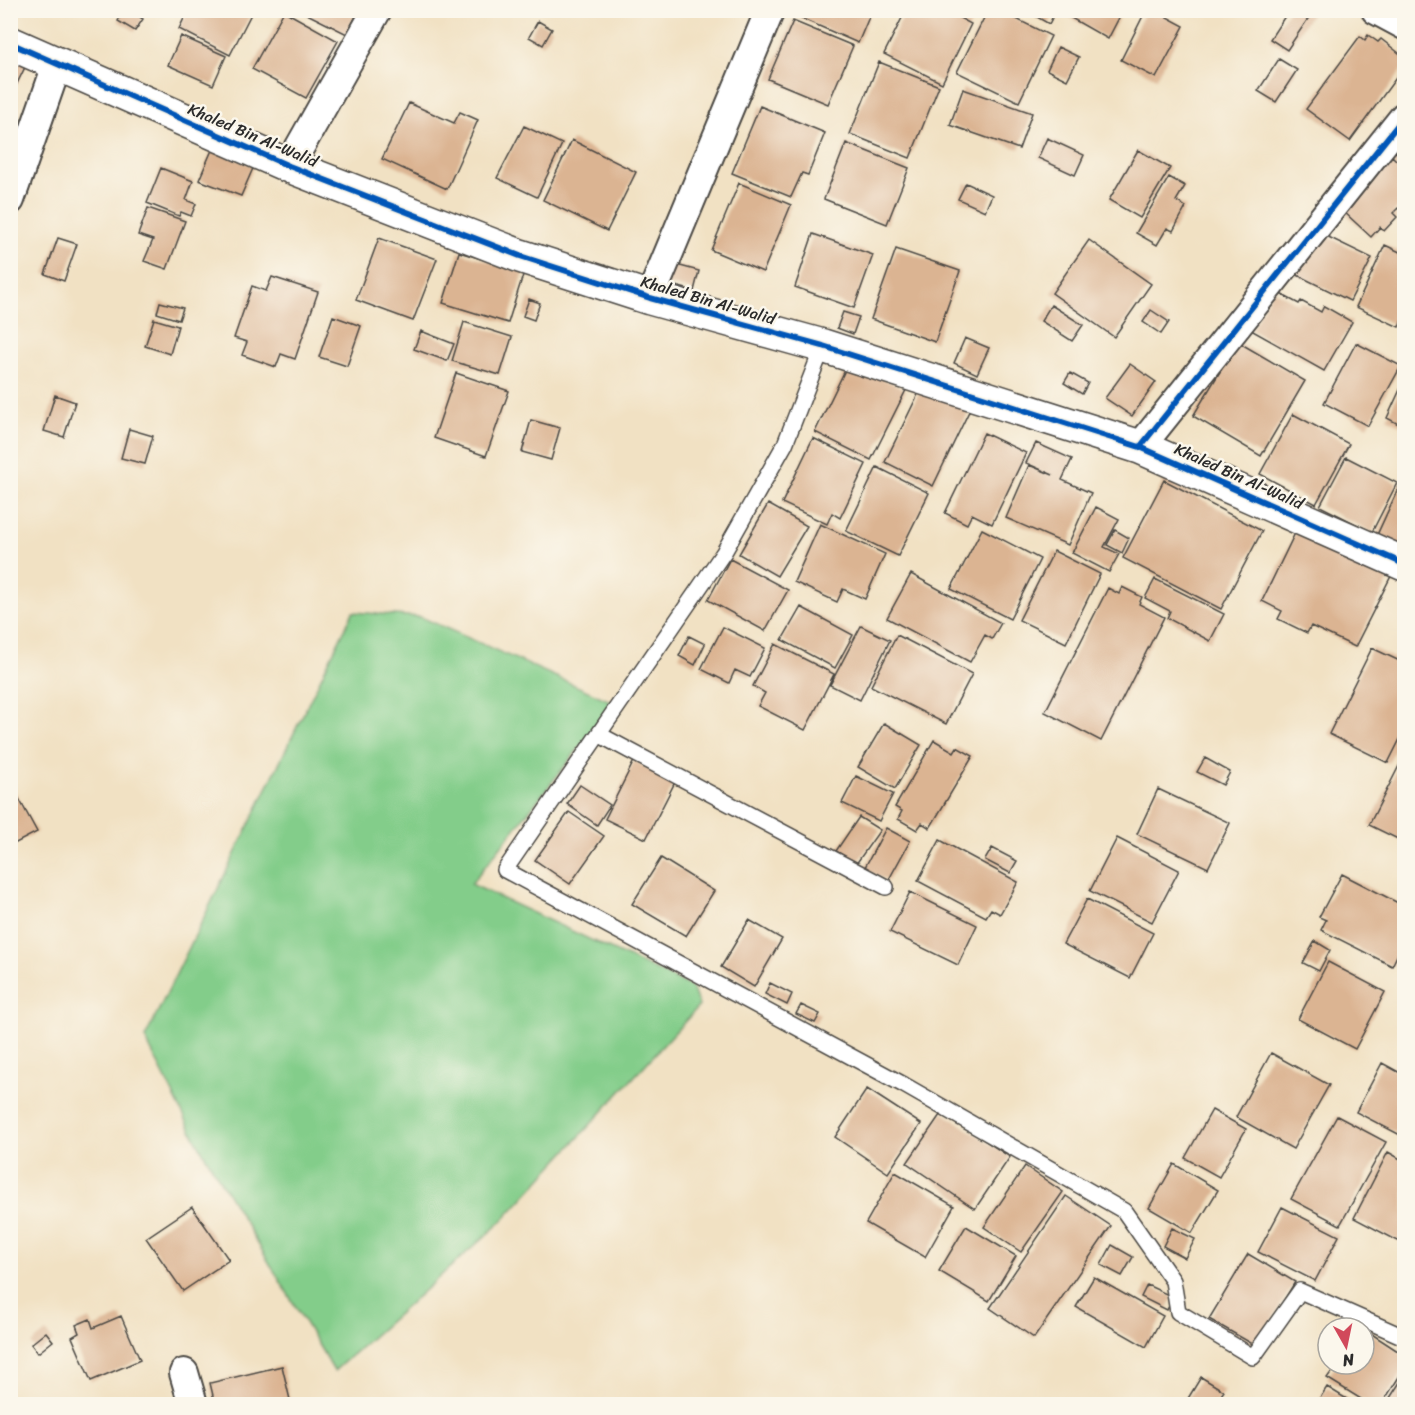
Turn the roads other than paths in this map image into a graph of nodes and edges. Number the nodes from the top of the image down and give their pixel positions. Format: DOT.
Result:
graph roads {
  1 [pos="377,10"];
  2 [pos="771,10"];
  3 [pos="1376,10"];
  4 [pos="1404,25"];
  5 [pos="10,43"];
  6 [pos="57,65"];
  7 [pos="1404,117"];
  8 [pos="289,166"];
  9 [pos="10,200"];
  10 [pos="650,298"];
  11 [pos="823,346"];
  12 [pos="1140,447"];
  13 [pos="1404,564"];
  14 [pos="600,735"];
  15 [pos="886,887"];
  16 [pos="1404,1336"];
  17 [pos="184,1373"];
  18 [pos="194,1404"];
  1 -- 8 [label="street"];
  2 -- 10 [label="street"];
  3 -- 4 [label="street"];
  5 -- 6 [label="street, Khaled Bin Al-Walid"];
  6 -- 8 [label="street, Khaled Bin Al-Walid"];
  6 -- 9 [label="street"];
  7 -- 12 [label="street"];
  8 -- 10 [label="street, Khaled Bin Al-Walid"];
  10 -- 11 [label="street, Khaled Bin Al-Walid"];
  11 -- 12 [label="street, Khaled Bin Al-Walid"];
  11 -- 14 [label="lane"];
  12 -- 13 [label="street, Khaled Bin Al-Walid"];
  14 -- 15 [label="lane"];
  14 -- 16 [label="lane"];
  17 -- 18 [label="street"];
}
